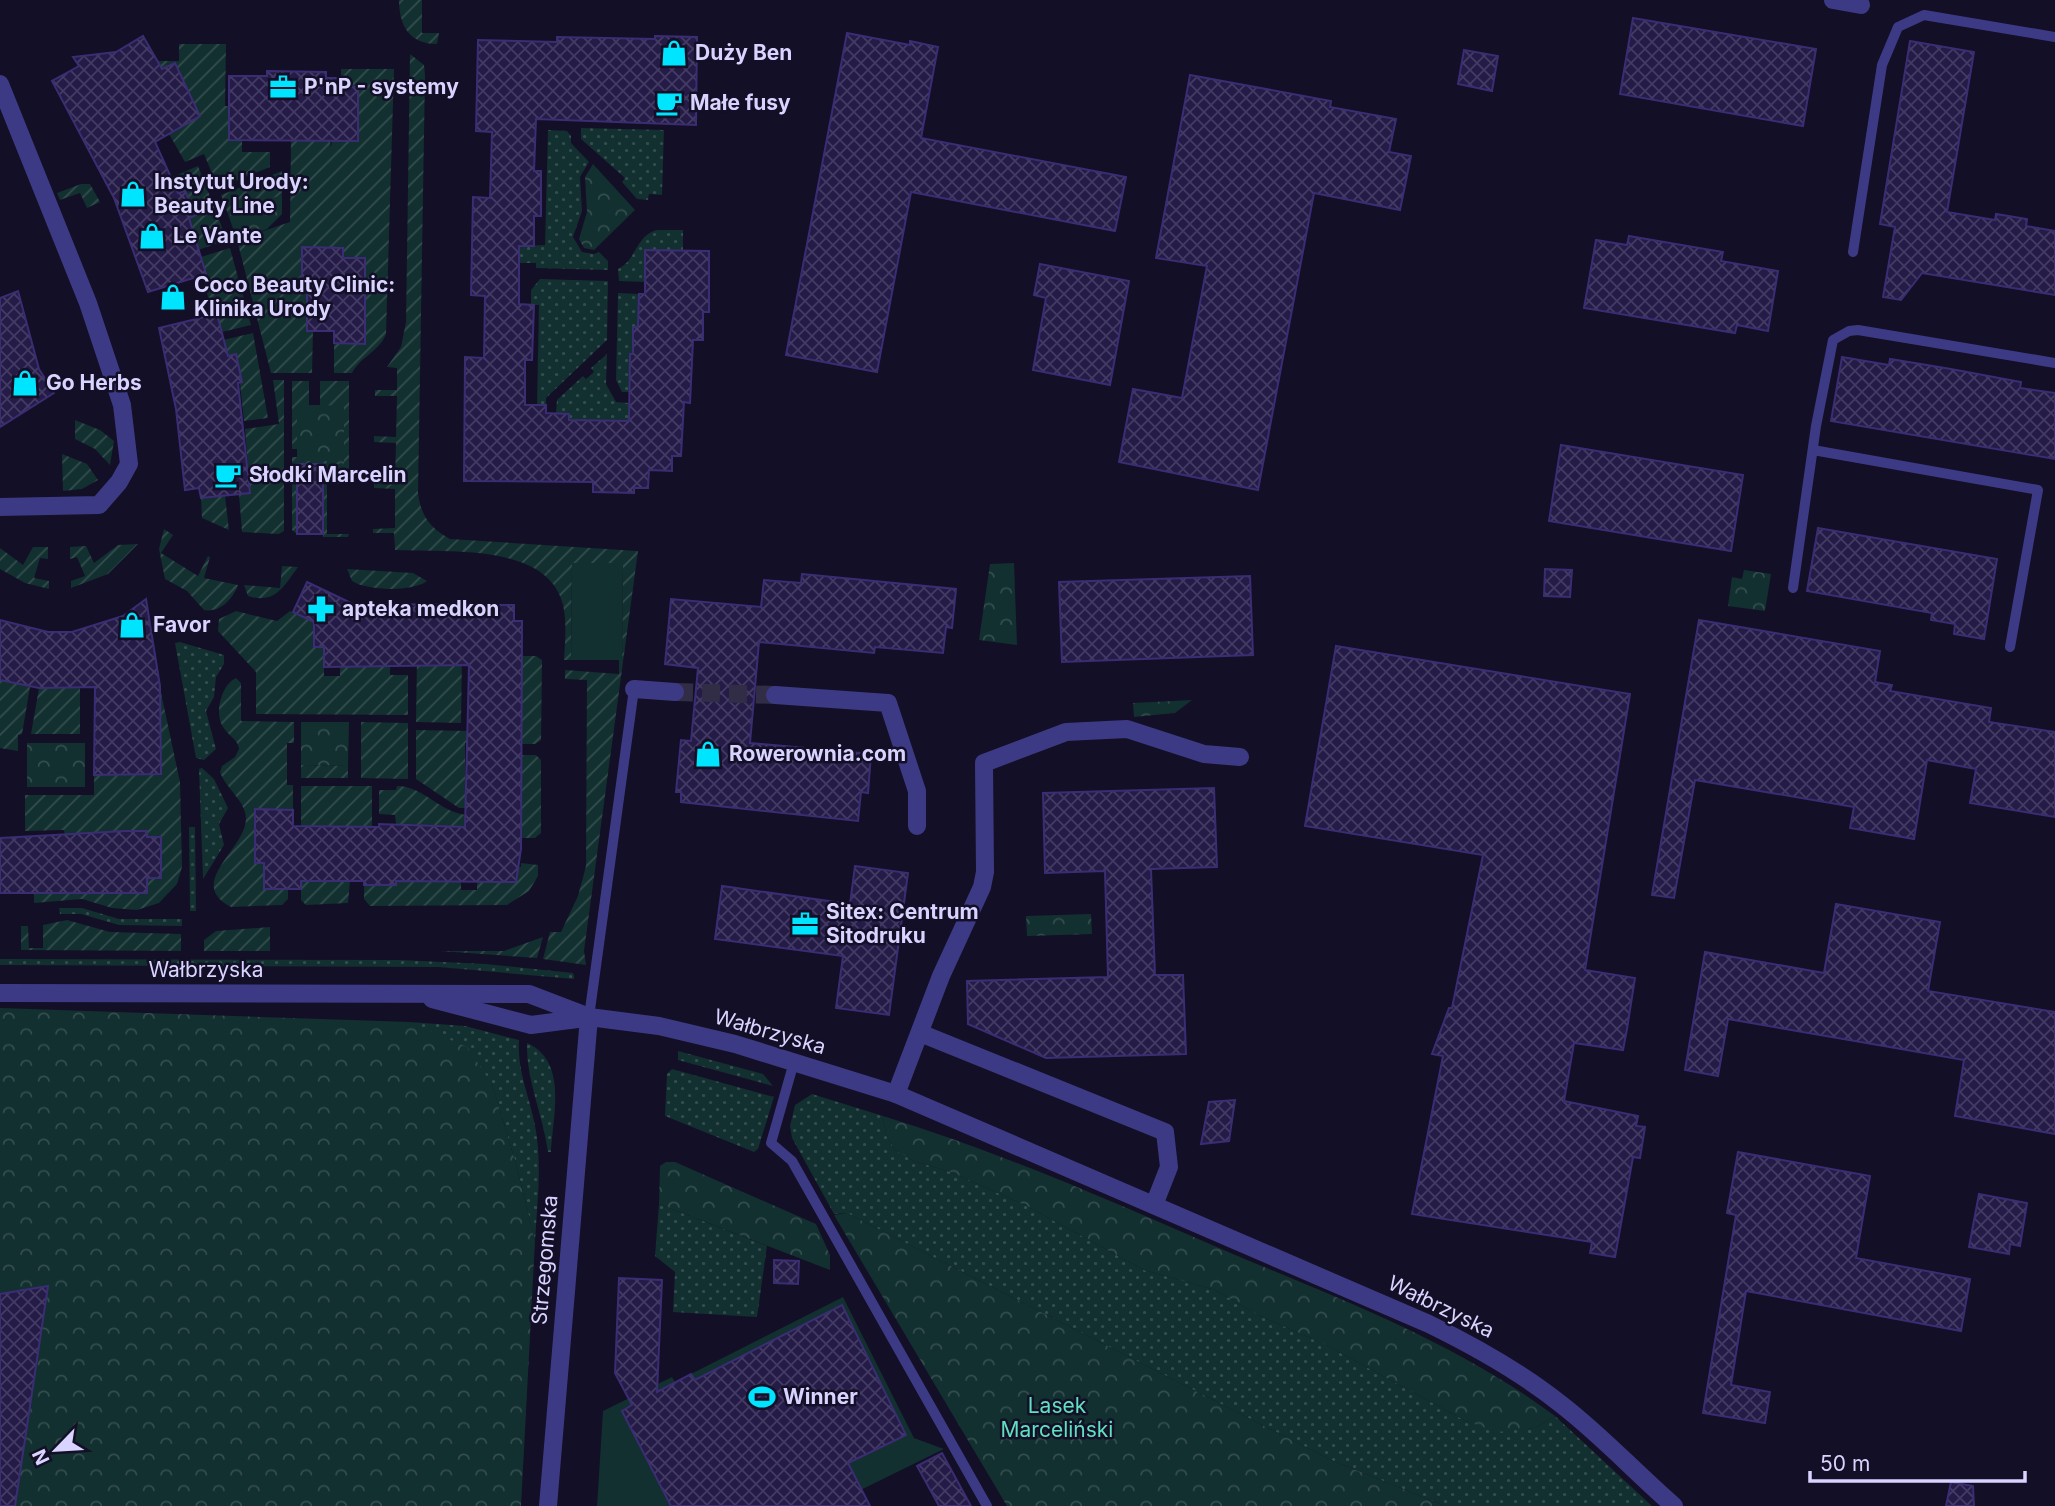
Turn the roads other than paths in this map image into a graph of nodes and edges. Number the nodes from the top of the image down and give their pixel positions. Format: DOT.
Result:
graph roads {
  1 [pos="1833,0"];
  2 [pos="1861,5"];
  3 [pos="2055,37"];
  4 [pos="0,84"];
  5 [pos="1853,252"];
  6 [pos="2055,363"];
  7 [pos="1813,450"];
  8 [pos="0,507"];
  9 [pos="1793,588"];
  10 [pos="2010,647"];
  11 [pos="634,689"];
  12 [pos="675,692"];
  13 [pos="775,695"];
  14 [pos="1240,757"];
  15 [pos="917,826"];
  16 [pos="0,993"];
  17 [pos="412,994"];
  18 [pos="589,1017"];
  19 [pos="920,1033"];
  20 [pos="794,1062"];
  21 [pos="896,1094"];
  22 [pos="1154,1205"];
  23 [pos="548,1506"];
  24 [pos="987,1506"];
  25 [pos="1674,1506"];
  1 -- 2 [label="street"];
  3 -- 5 [label="lane"];
  4 -- 8 [label="street"];
  6 -- 7 [label="lane"];
  7 -- 9 [label="lane"];
  7 -- 10 [label="lane"];
  11 -- 12 [label="street"];
  11 -- 18 [label="lane"];
  13 -- 15 [label="street"];
  14 -- 19 [label="street"];
  16 -- 17 [label="street, Wałbrzyska"];
  17 -- 18 [label="street, Wałbrzyska"];
  17 -- 18 [label="street, Wałbrzyska"];
  18 -- 20 [label="street, Wałbrzyska"];
  18 -- 23 [label="street, Strzegomska"];
  19 -- 21 [label="street"];
  19 -- 22 [label="street"];
  20 -- 21 [label="street, Wałbrzyska"];
  20 -- 24 [label="lane"];
  21 -- 22 [label="street, Wałbrzyska"];
  22 -- 25 [label="street, Wałbrzyska"];
}
